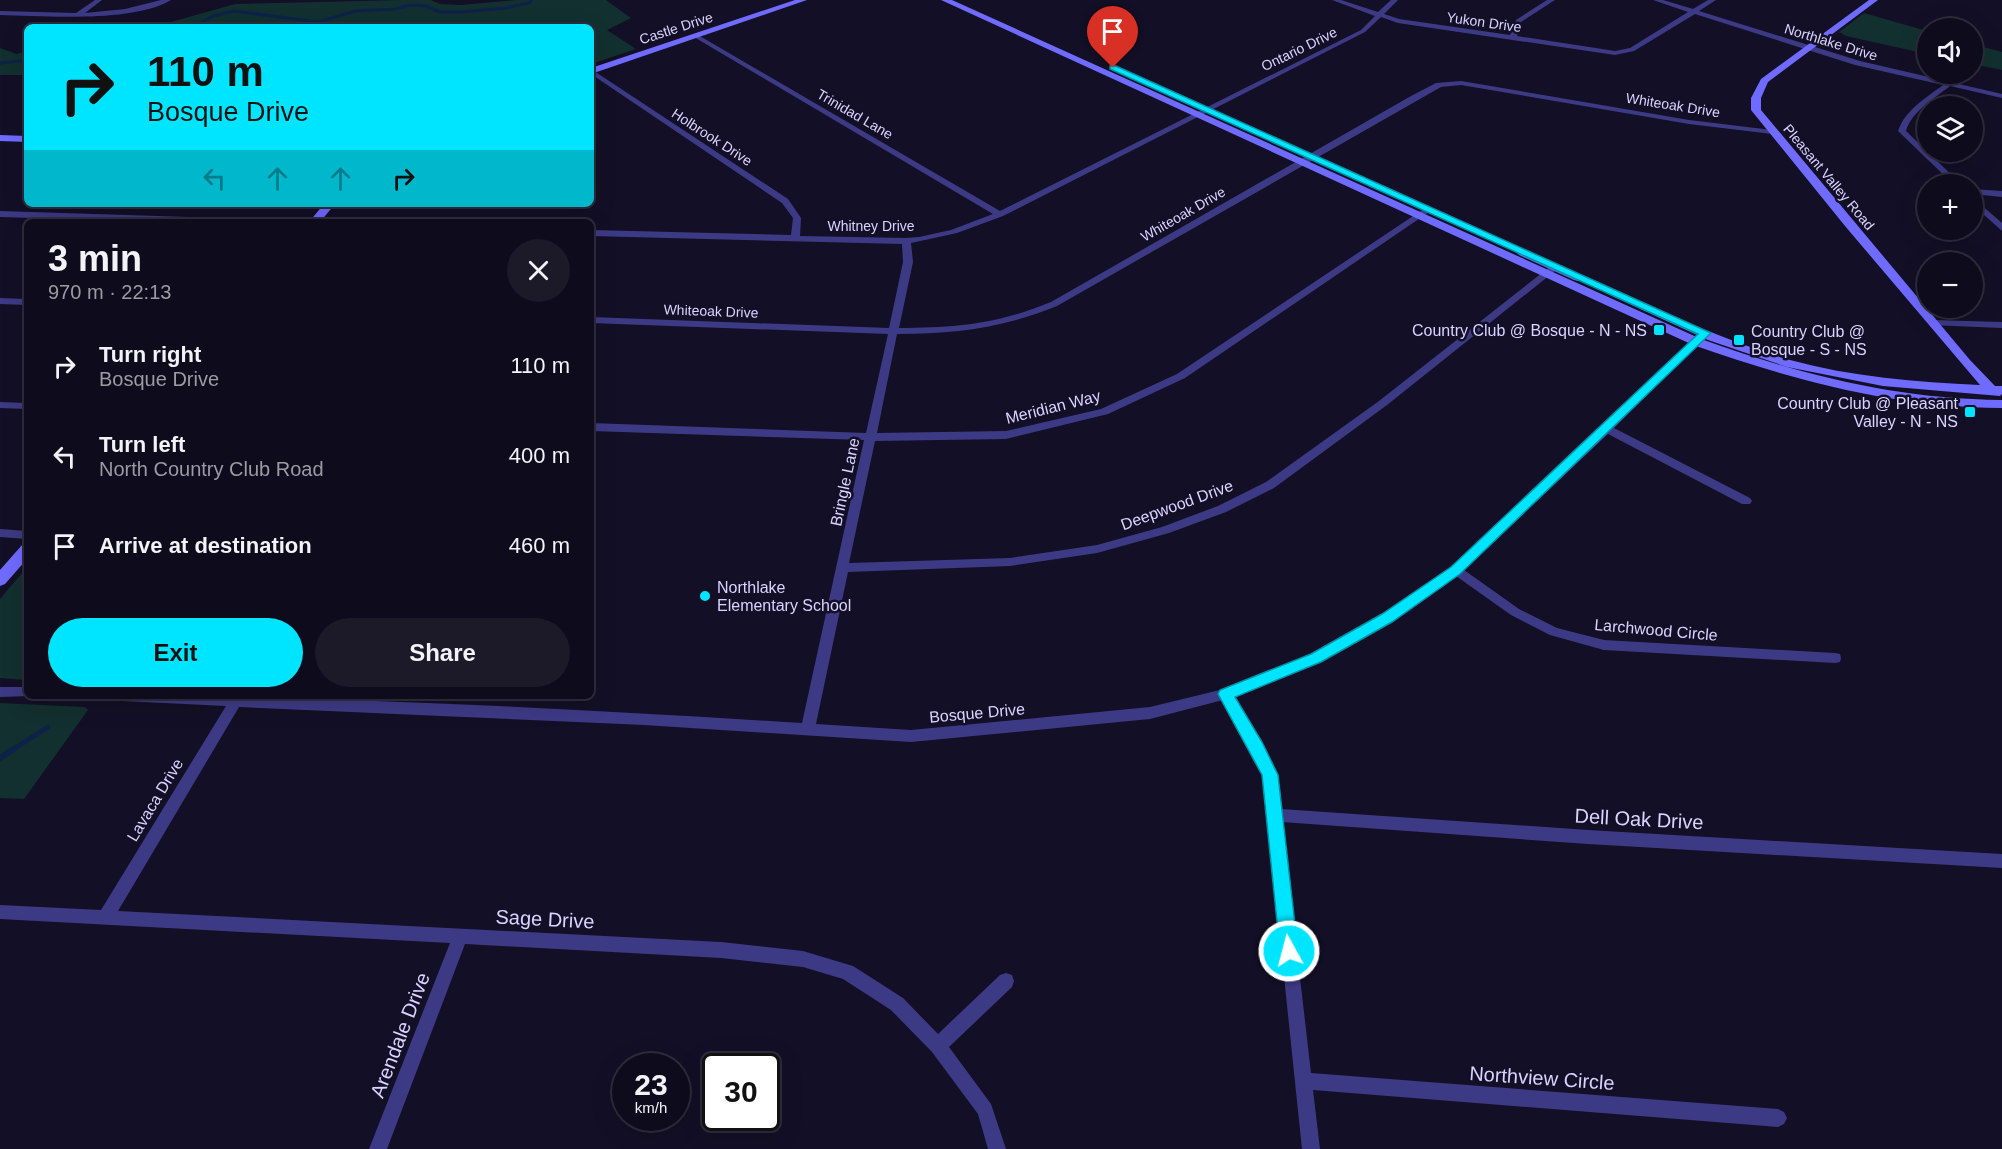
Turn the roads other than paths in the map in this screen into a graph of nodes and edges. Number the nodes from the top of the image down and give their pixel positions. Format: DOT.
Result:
graph roads {
  1 [pos="99,0"];
  2 [pos="168,0"];
  3 [pos="803,0"];
  4 [pos="945,0"];
  5 [pos="963,0"];
  6 [pos="1335,0"];
  7 [pos="1395,0"];
  8 [pos="1552,0"];
  9 [pos="1656,0"];
  10 [pos="1713,0"];
  11 [pos="1874,0"];
  12 [pos="1694,12"];
  13 [pos="0,13"];
  14 [pos="76,15"];
  15 [pos="1379,16"];
  16 [pos="1023,31"];
  17 [pos="696,36"];
  18 [pos="1514,38"];
  19 [pos="1809,48"];
  20 [pos="594,70"];
  21 [pos="594,73"];
  22 [pos="1917,77"];
  23 [pos="1948,84"];
  24 [pos="2002,96"];
  25 [pos="1200,112"];
  26 [pos="1772,132"];
  27 [pos="0,138"];
  28 [pos="24,139"];
  29 [pos="1306,160"];
  30 [pos="1947,174"];
  31 [pos="1983,192"];
  32 [pos="2002,194"];
  33 [pos="327,207"];
  34 [pos="1983,210"];
  35 [pos="1423,213"];
  36 [pos="0,214"];
  37 [pos="1000,214"];
  38 [pos="157,219"];
  39 [pos="317,219"];
  40 [pos="2002,228"];
  41 [pos="594,233"];
  42 [pos="795,238"];
  43 [pos="906,241"];
  44 [pos="1551,271"];
  45 [pos="0,301"];
  46 [pos="24,302"];
  47 [pos="594,320"];
  48 [pos="1934,323"];
  49 [pos="2002,325"];
  50 [pos="894,330"];
  51 [pos="1701,338"];
  52 [pos="1996,390"];
  53 [pos="1998,402"];
  54 [pos="0,405"];
  55 [pos="24,406"];
  56 [pos="2002,418"];
  57 [pos="594,427"];
  58 [pos="1607,429"];
  59 [pos="872,436"];
  60 [pos="1746,501"];
  61 [pos="0,533"];
  62 [pos="24,534"];
  63 [pos="24,552"];
  64 [pos="843,568"];
  65 [pos="1456,570"];
  66 [pos="0,580"];
  67 [pos="1835,658"];
  68 [pos="0,692"];
  69 [pos="24,692"];
  70 [pos="1226,694"];
  71 [pos="179,699"];
  72 [pos="235,702"];
  73 [pos="808,729"];
  74 [pos="1274,814"];
  75 [pos="2002,861"];
  76 [pos="0,912"];
  77 [pos="106,916"];
  78 [pos="461,935"];
  79 [pos="1006,981"];
  80 [pos="938,1046"];
  81 [pos="1304,1081"];
  82 [pos="1778,1118"];
  83 [pos="378,1149"];
  84 [pos="997,1149"];
  85 [pos="1311,1149"];
  1 -- 14 [label="street"];
  2 -- 14 [label="street"];
  3 -- 17 [label="main road, Castle Drive"];
  4 -- 16 [label="main road"];
  5 -- 16 [label="main road"];
  6 -- 15 [label="street, Yukon Drive"];
  7 -- 15 [label="street, Ontario Drive"];
  8 -- 18 [label="street"];
  9 -- 12 [label="street, Northlake Drive"];
  10 -- 12 [label="street"];
  11 -- 19 [label="main road, Pleasant Valley Road"];
  12 -- 18 [label="street, Yukon Drive"];
  12 -- 19 [label="street, Northlake Drive"];
  13 -- 14 [label="street"];
  15 -- 18 [label="street, Yukon Drive"];
  15 -- 25 [label="street, Ontario Drive"];
  16 -- 25 [label="main road"];
  17 -- 20 [label="main road, Castle Drive"];
  17 -- 37 [label="street, Trinidad Lane"];
  19 -- 22 [label="street, Northlake Drive"];
  19 -- 26 [label="main road, Pleasant Valley Road"];
  21 -- 42 [label="street, Holbrook Drive"];
  23 -- 24 [label="street, Northlake Drive"];
  23 -- 30 [label="street"];
  25 -- 29 [label="main road"];
  25 -- 37 [label="street, Whitney Drive"];
  26 -- 29 [label="street, Whiteoak Drive"];
  26 -- 48 [label="main road, Pleasant Valley Road"];
  27 -- 28 [label="main road"];
  29 -- 35 [label="main road"];
  29 -- 50 [label="street, Whiteoak Drive"];
  31 -- 32 [label="street"];
  33 -- 39 [label="main road"];
  34 -- 40 [label="street"];
  35 -- 44 [label="main road"];
  35 -- 59 [label="street, Meridian Way"];
  36 -- 38 [label="street"];
  37 -- 43 [label="street, Whitney Drive"];
  41 -- 42 [label="street, Whitney Drive"];
  42 -- 43 [label="street, Whitney Drive"];
  43 -- 50 [label="street, Bringle Lane"];
  44 -- 51 [label="main road"];
  44 -- 64 [label="street, Deepwood Drive"];
  45 -- 46 [label="street"];
  47 -- 50 [label="street, Whiteoak Drive"];
  48 -- 49 [label="street"];
  48 -- 52 [label="main road, Pleasant Valley Road"];
  50 -- 59 [label="street, Bringle Lane"];
  51 -- 52 [label="main road"];
  51 -- 53 [label="main road"];
  51 -- 58 [label="street, Bosque Drive"];
  52 -- 53 [label="main road"];
  53 -- 56 [label="main road"];
  54 -- 55 [label="street"];
  57 -- 59 [label="street, Meridian Way"];
  58 -- 60 [label="street"];
  58 -- 65 [label="street, Bosque Drive"];
  59 -- 64 [label="street, Bringle Lane"];
  61 -- 62 [label="street"];
  63 -- 66 [label="main road"];
  64 -- 73 [label="street, Bringle Lane"];
  65 -- 67 [label="street, Larchwood Circle"];
  65 -- 70 [label="street, Bosque Drive"];
  68 -- 69 [label="street"];
  70 -- 73 [label="street, Bosque Drive"];
  70 -- 74 [label="street"];
  71 -- 72 [label="street, Bosque Drive"];
  72 -- 73 [label="street, Bosque Drive"];
  72 -- 77 [label="street, Lavaca Drive"];
  74 -- 75 [label="street, Dell Oak Drive"];
  74 -- 81 [label="street"];
  76 -- 77 [label="street, Sage Drive"];
  77 -- 78 [label="street, Sage Drive"];
  78 -- 80 [label="street, Sage Drive"];
  78 -- 83 [label="street, Arendale Drive"];
  79 -- 80 [label="street"];
  80 -- 84 [label="street, Sage Drive"];
  81 -- 82 [label="street, Northview Circle"];
  81 -- 85 [label="street"];
}
